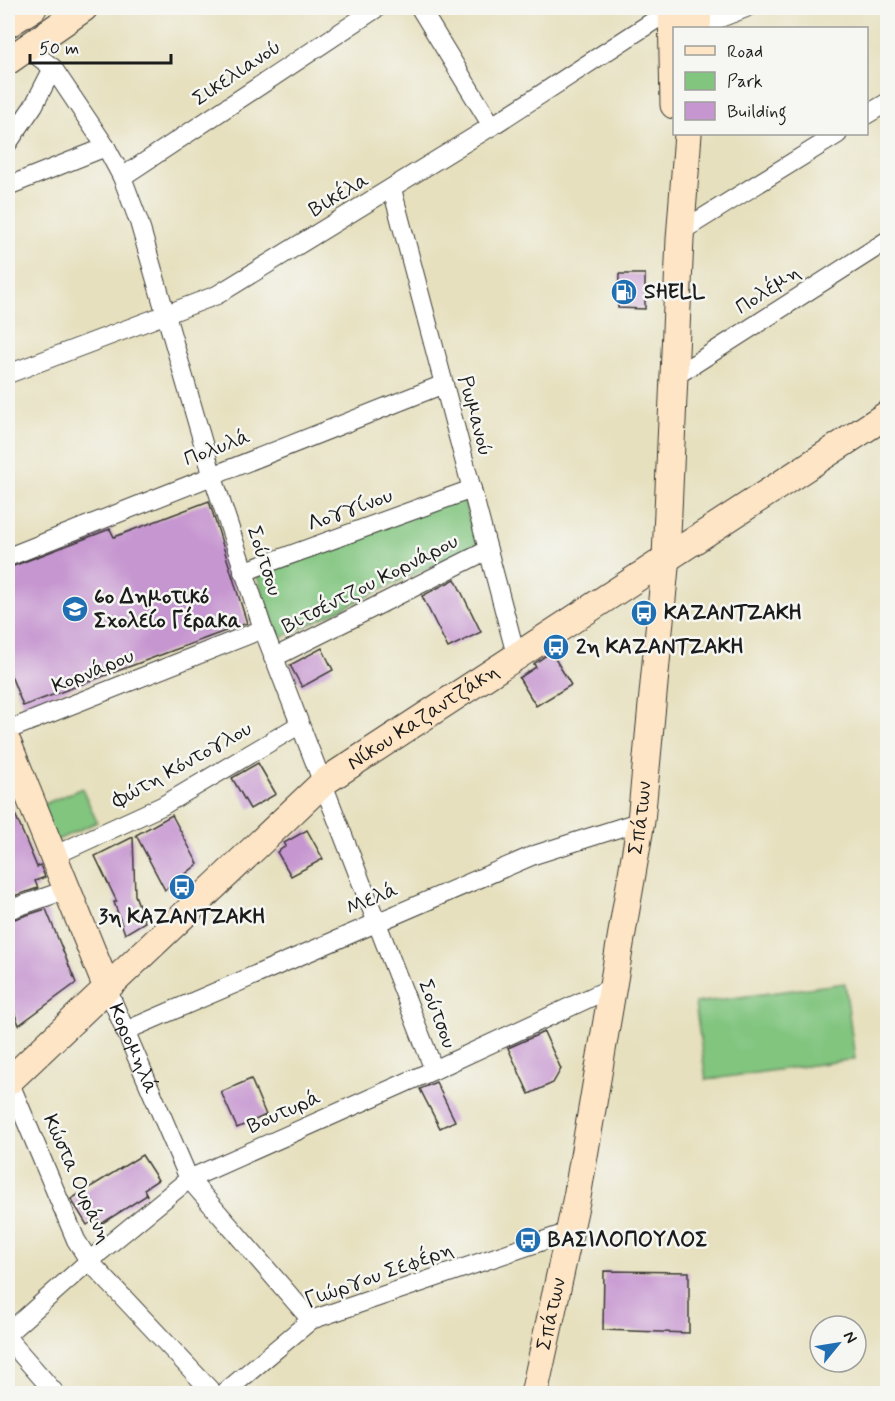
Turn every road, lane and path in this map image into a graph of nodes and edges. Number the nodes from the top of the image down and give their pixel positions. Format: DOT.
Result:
graph roads {
  1 [pos="33,8"];
  2 [pos="84,8"];
  3 [pos="377,8"];
  4 [pos="420,8"];
  5 [pos="746,8"];
  6 [pos="687,16"];
  7 [pos="8,24"];
  8 [pos="27,48"];
  9 [pos="53,68"];
  10 [pos="888,102"];
  11 [pos="868,114"];
  12 [pos="492,126"];
  13 [pos="676,135"];
  14 [pos="688,135"];
  15 [pos="836,135"];
  16 [pos="8,143"];
  17 [pos="106,147"];
  18 [pos="122,177"];
  19 [pos="8,186"];
  20 [pos="392,189"];
  21 [pos="680,232"];
  22 [pos="888,240"];
  23 [pos="167,316"];
  24 [pos="8,374"];
  25 [pos="674,378"];
  26 [pos="444,384"];
  27 [pos="888,414"];
  28 [pos="212,474"];
  29 [pos="472,489"];
  30 [pos="488,550"];
  31 [pos="8,557"];
  32 [pos="666,557"];
  33 [pos="243,572"];
  34 [pos="262,629"];
  35 [pos="516,655"];
  36 [pos="273,658"];
  37 [pos="299,725"];
  38 [pos="8,730"];
  39 [pos="8,744"];
  40 [pos="324,782"];
  41 [pos="641,821"];
  42 [pos="53,856"];
  43 [pos="66,890"];
  44 [pos="8,910"];
  45 [pos="377,921"];
  46 [pos="613,987"];
  47 [pos="107,988"];
  48 [pos="125,1031"];
  49 [pos="434,1070"];
  50 [pos="8,1081"];
  51 [pos="189,1179"];
  52 [pos="569,1232"];
  53 [pos="89,1261"];
  54 [pos="311,1320"];
  55 [pos="8,1333"];
  56 [pos="8,1340"];
  57 [pos="56,1394"];
  58 [pos="214,1394"];
  59 [pos="223,1394"];
  60 [pos="534,1394"];
  1 -- 7 [label="main road"];
  2 -- 8 [label="main road"];
  3 -- 18 [label="street, Σικελιανού"];
  4 -- 12 [label="street"];
  5 -- 6 [label="street, Βικέλα"];
  6 -- 12 [label="street, Βικέλα"];
  8 -- 9 [label="street, Σούτσου"];
  9 -- 16 [label="street"];
  9 -- 17 [label="street, Σούτσου"];
  10 -- 11 [label="street"];
  12 -- 20 [label="street, Βικέλα"];
  13 -- 21 [label="main road, Σπάτων"];
  14 -- 21 [label="main road, Σπάτων"];
  15 -- 21 [label="street"];
  17 -- 18 [label="street, Σούτσου"];
  17 -- 19 [label="street"];
  18 -- 23 [label="street, Σούτσου"];
  20 -- 23 [label="street, Βικέλα"];
  20 -- 26 [label="street, Ρωμανού"];
  21 -- 25 [label="main road, Σπάτων"];
  22 -- 25 [label="street, Πολέμη"];
  23 -- 24 [label="street, Βικέλα"];
  23 -- 28 [label="street, Σούτσου"];
  25 -- 32 [label="main road, Σπάτων"];
  26 -- 28 [label="street, Πολυλά"];
  26 -- 29 [label="street, Ρωμανού"];
  27 -- 32 [label="main road, Νίκου Καζαντζάκη"];
  28 -- 31 [label="street, Πολυλά"];
  28 -- 33 [label="street, Σούτσου"];
  29 -- 30 [label="street, Ρωμανού"];
  29 -- 33 [label="street, Λογγίνου"];
  30 -- 35 [label="street, Ρωμανού"];
  30 -- 36 [label="street, Βιτσέντζου Κορνάρου"];
  32 -- 35 [label="main road, Νίκου Καζαντζάκη"];
  32 -- 41 [label="main road, Σπάτων"];
  33 -- 34 [label="street, Σούτσου"];
  34 -- 36 [label="street, Σούτσου"];
  34 -- 38 [label="street, Κορνάρου"];
  35 -- 40 [label="main road, Νίκου Καζαντζάκη"];
  36 -- 37 [label="street, Σούτσου"];
  37 -- 40 [label="street, Σούτσου"];
  37 -- 42 [label="street, Φώτη Κόντογλου"];
  39 -- 42 [label="main road, Κορομηλά"];
  40 -- 45 [label="street, Σούτσου"];
  40 -- 47 [label="main road, Νίκου Καζαντζάκη"];
  41 -- 45 [label="street, Μελά"];
  41 -- 46 [label="main road, Σπάτων"];
  42 -- 43 [label="main road, Κορομηλά"];
  43 -- 44 [label="street"];
  43 -- 47 [label="main road, Κορομηλά"];
  45 -- 48 [label="street, Μελά"];
  45 -- 49 [label="street, Σούτσου"];
  46 -- 49 [label="street, Βουτυρά"];
  46 -- 52 [label="main road, Σπάτων"];
  47 -- 48 [label="street, Κορομηλά"];
  47 -- 50 [label="main road, Νίκου Καζαντζάκη"];
  48 -- 51 [label="street, Κορομηλά"];
  49 -- 51 [label="street, Βουτυρά"];
  50 -- 53 [label="street, Κώστα Ουράνη"];
  51 -- 53 [label="street, Βουτυρά"];
  51 -- 54 [label="street, Κορομηλά"];
  52 -- 54 [label="street, Γιώργου Σεφέρη"];
  52 -- 60 [label="main road, Σπάτων"];
  53 -- 55 [label="street, Βουτυρά"];
  53 -- 58 [label="street, Κώστα Ουράνη"];
  54 -- 59 [label="street, Γιώργου Σεφέρη"];
  56 -- 57 [label="street"];
}
